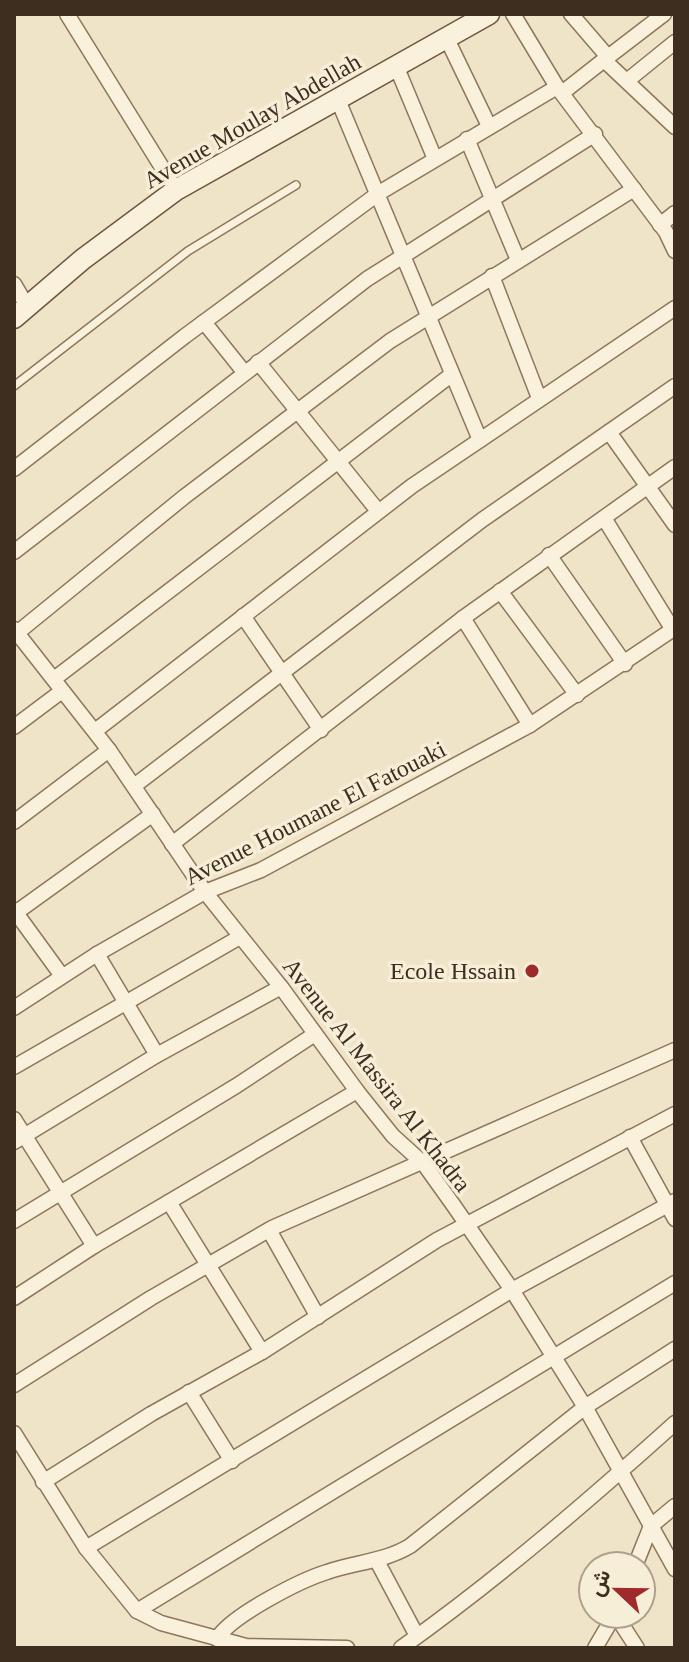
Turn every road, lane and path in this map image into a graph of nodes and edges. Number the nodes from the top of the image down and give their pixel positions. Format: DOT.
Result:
graph roads {
  1 [pos="67,14"];
  2 [pos="489,14"];
  3 [pos="513,14"];
  4 [pos="571,14"];
  5 [pos="664,14"];
  6 [pos="447,39"];
  7 [pos="675,42"];
  8 [pos="606,58"];
  9 [pos="397,68"];
  10 [pos="628,80"];
  11 [pos="560,90"];
  12 [pos="338,100"];
  13 [pos="673,119"];
  14 [pos="489,126"];
  15 [pos="595,134"];
  16 [pos="467,139"];
  17 [pos="435,159"];
  18 [pos="296,185"];
  19 [pos="634,189"];
  20 [pos="176,190"];
  21 [pos="379,193"];
  22 [pos="494,200"];
  23 [pos="675,213"];
  24 [pos="667,231"];
  25 [pos="675,251"];
  26 [pos="403,254"];
  27 [pos="518,260"];
  28 [pos="492,276"];
  29 [pos="14,284"];
  30 [pos="675,308"];
  31 [pos="21,312"];
  32 [pos="427,315"];
  33 [pos="204,322"];
  34 [pos="258,362"];
  35 [pos="244,372"];
  36 [pos="451,375"];
  37 [pos="14,386"];
  38 [pos="675,386"];
  39 [pos="539,398"];
  40 [pos="297,411"];
  41 [pos="609,432"];
  42 [pos="480,440"];
  43 [pos="337,461"];
  44 [pos="675,467"];
  45 [pos="14,469"];
  46 [pos="648,486"];
  47 [pos="378,511"];
  48 [pos="604,518"];
  49 [pos="675,525"];
  50 [pos="14,552"];
  51 [pos="549,555"];
  52 [pos="500,591"];
  53 [pos="243,616"];
  54 [pos="463,618"];
  55 [pos="674,629"];
  56 [pos="16,631"];
  57 [pos="625,664"];
  58 [pos="284,672"];
  59 [pos="58,685"];
  60 [pos="577,695"];
  61 [pos="530,725"];
  62 [pos="14,727"];
  63 [pos="321,730"];
  64 [pos="95,731"];
  65 [pos="109,750"];
  66 [pos="134,786"];
  67 [pos="153,814"];
  68 [pos="14,822"];
  69 [pos="172,844"];
  70 [pos="205,892"];
  71 [pos="15,912"];
  72 [pos="240,937"];
  73 [pos="97,954"];
  74 [pos="62,976"];
  75 [pos="281,987"];
  76 [pos="125,1001"];
  77 [pos="14,1008"];
  78 [pos="315,1034"];
  79 [pos="675,1050"];
  80 [pos="157,1055"];
  81 [pos="14,1067"];
  82 [pos="357,1091"];
  83 [pos="675,1114"];
  84 [pos="14,1119"];
  85 [pos="630,1137"];
  86 [pos="19,1139"];
  87 [pos="424,1164"];
  88 [pos="60,1192"];
  89 [pos="169,1202"];
  90 [pos="671,1203"];
  91 [pos="675,1219"];
  92 [pos="14,1221"];
  93 [pos="464,1225"];
  94 [pos="269,1230"];
  95 [pos="94,1246"];
  96 [pos="206,1264"];
  97 [pos="675,1283"];
  98 [pos="512,1290"];
  99 [pos="14,1298"];
  100 [pos="318,1317"];
  101 [pos="675,1349"];
  102 [pos="262,1352"];
  103 [pos="552,1356"];
  104 [pos="14,1385"];
  105 [pos="189,1392"];
  106 [pos="585,1407"];
  107 [pos="675,1423"];
  108 [pos="14,1433"];
  109 [pos="232,1461"];
  110 [pos="621,1474"];
  111 [pos="43,1482"];
  112 [pos="675,1506"];
  113 [pos="651,1526"];
  114 [pos="86,1548"];
  115 [pos="641,1550"];
  116 [pos="377,1561"];
  117 [pos="675,1569"];
  118 [pos="137,1611"];
  119 [pos="606,1630"];
  120 [pos="625,1630"];
  121 [pos="417,1636"];
  122 [pos="217,1639"];
  123 [pos="347,1648"];
  124 [pos="401,1648"];
  125 [pos="595,1648"];
  126 [pos="637,1648"];
  1 -- 20 [label="street"];
  2 -- 6 [label="street, Avenue Moulay Abdellah"];
  3 -- 11 [label="street"];
  4 -- 8 [label="street"];
  5 -- 8 [label="street"];
  6 -- 9 [label="street, Avenue Moulay Abdellah"];
  6 -- 14 [label="street"];
  7 -- 10 [label="street"];
  8 -- 10 [label="street"];
  8 -- 11 [label="street"];
  9 -- 12 [label="street, Avenue Moulay Abdellah"];
  9 -- 17 [label="street"];
  10 -- 13 [label="street"];
  11 -- 14 [label="street"];
  11 -- 15 [label="street"];
  12 -- 20 [label="street, Avenue Moulay Abdellah"];
  12 -- 21 [label="street"];
  14 -- 16 [label="street"];
  15 -- 19 [label="street"];
  15 -- 22 [label="street"];
  16 -- 17 [label="street"];
  16 -- 22 [label="street"];
  17 -- 21 [label="street"];
  18 -- 37 [label="lane"];
  19 -- 24 [label="street"];
  19 -- 27 [label="street"];
  20 -- 31 [label="street, Avenue Moulay Abdellah"];
  21 -- 26 [label="street"];
  21 -- 33 [label="street"];
  22 -- 26 [label="street"];
  22 -- 27 [label="street"];
  23 -- 24 [label="street"];
  24 -- 25 [label="street"];
  26 -- 32 [label="street"];
  26 -- 34 [label="street"];
  27 -- 28 [label="street"];
  28 -- 32 [label="street"];
  28 -- 39 [label="street"];
  29 -- 31 [label="street"];
  30 -- 39 [label="street"];
  32 -- 36 [label="street"];
  32 -- 40 [label="street"];
  33 -- 35 [label="street"];
  33 -- 45 [label="street"];
  34 -- 35 [label="street"];
  34 -- 40 [label="street"];
  35 -- 50 [label="street"];
  36 -- 42 [label="street"];
  36 -- 43 [label="street"];
  38 -- 41 [label="street"];
  39 -- 42 [label="street"];
  40 -- 43 [label="street"];
  40 -- 56 [label="street"];
  41 -- 46 [label="street"];
  41 -- 58 [label="street"];
  42 -- 47 [label="street"];
  43 -- 47 [label="street"];
  43 -- 59 [label="street"];
  44 -- 46 [label="street"];
  46 -- 48 [label="street"];
  46 -- 49 [label="street"];
  47 -- 53 [label="street"];
  48 -- 51 [label="street"];
  48 -- 55 [label="street"];
  51 -- 52 [label="street"];
  51 -- 57 [label="street"];
  52 -- 54 [label="street"];
  52 -- 60 [label="street"];
  53 -- 58 [label="street"];
  53 -- 64 [label="street"];
  54 -- 61 [label="street"];
  54 -- 63 [label="street"];
  55 -- 57 [label="street, Avenue Houmane El Fatouaki"];
  56 -- 59 [label="street, Avenue Al Massira Al Khadra"];
  57 -- 60 [label="street, Avenue Houmane El Fatouaki"];
  58 -- 63 [label="street"];
  58 -- 66 [label="street"];
  59 -- 62 [label="street"];
  59 -- 64 [label="street, Avenue Al Massira Al Khadra"];
  60 -- 61 [label="street, Avenue Houmane El Fatouaki"];
  61 -- 70 [label="street, Avenue Houmane El Fatouaki"];
  63 -- 69 [label="street"];
  64 -- 65 [label="street, Avenue Al Massira Al Khadra"];
  65 -- 66 [label="street, Avenue Al Massira Al Khadra"];
  65 -- 68 [label="street"];
  66 -- 67 [label="street, Avenue Al Massira Al Khadra"];
  67 -- 69 [label="street, Avenue Al Massira Al Khadra"];
  67 -- 71 [label="street"];
  69 -- 70 [label="street, Avenue Al Massira Al Khadra"];
  70 -- 72 [label="street, Avenue Al Massira Al Khadra"];
  70 -- 73 [label="street, Avenue Houmane El Fatouaki"];
  71 -- 74 [label="street"];
  72 -- 75 [label="street, Avenue Al Massira Al Khadra"];
  72 -- 76 [label="street"];
  73 -- 74 [label="street, Avenue Houmane El Fatouaki"];
  73 -- 76 [label="street"];
  74 -- 77 [label="street, Avenue Houmane El Fatouaki"];
  75 -- 78 [label="street, Avenue Al Massira Al Khadra"];
  75 -- 80 [label="street"];
  76 -- 80 [label="street"];
  76 -- 81 [label="street"];
  78 -- 82 [label="street, Avenue Al Massira Al Khadra"];
  78 -- 88 [label="street"];
  79 -- 87 [label="street"];
  80 -- 86 [label="street"];
  82 -- 87 [label="street, Avenue Al Massira Al Khadra"];
  82 -- 89 [label="street"];
  83 -- 85 [label="street"];
  84 -- 86 [label="street"];
  85 -- 90 [label="street"];
  85 -- 93 [label="street"];
  86 -- 88 [label="street"];
  87 -- 93 [label="street, Avenue Al Massira Al Khadra"];
  87 -- 94 [label="street"];
  88 -- 92 [label="street"];
  88 -- 95 [label="street"];
  89 -- 95 [label="street"];
  89 -- 96 [label="street"];
  90 -- 91 [label="street"];
  90 -- 98 [label="street"];
  93 -- 98 [label="street, Avenue Al Massira Al Khadra"];
  93 -- 100 [label="street"];
  94 -- 96 [label="street"];
  94 -- 100 [label="street"];
  95 -- 99 [label="street"];
  96 -- 102 [label="street"];
  96 -- 104 [label="street"];
  97 -- 103 [label="street"];
  98 -- 103 [label="street, Avenue Al Massira Al Khadra"];
  98 -- 109 [label="street"];
  100 -- 102 [label="street"];
  101 -- 106 [label="street"];
  102 -- 105 [label="street"];
  103 -- 106 [label="street, Avenue Al Massira Al Khadra"];
  103 -- 118 [label="street"];
  105 -- 109 [label="street"];
  105 -- 111 [label="street"];
  106 -- 110 [label="street, Avenue Al Massira Al Khadra"];
  106 -- 116 [label="street"];
  107 -- 110 [label="street"];
  108 -- 111 [label="street"];
  109 -- 114 [label="street"];
  110 -- 113 [label="street, Avenue Al Massira Al Khadra"];
  110 -- 121 [label="street"];
  111 -- 114 [label="street"];
  112 -- 113 [label="street"];
  113 -- 115 [label="street"];
  113 -- 117 [label="street, Avenue Al Massira Al Khadra"];
  114 -- 118 [label="street"];
  116 -- 121 [label="street"];
  116 -- 122 [label="street"];
  118 -- 122 [label="street"];
  119 -- 125 [label="street"];
  120 -- 126 [label="street"];
  121 -- 124 [label="street"];
  122 -- 123 [label="street"];
}
